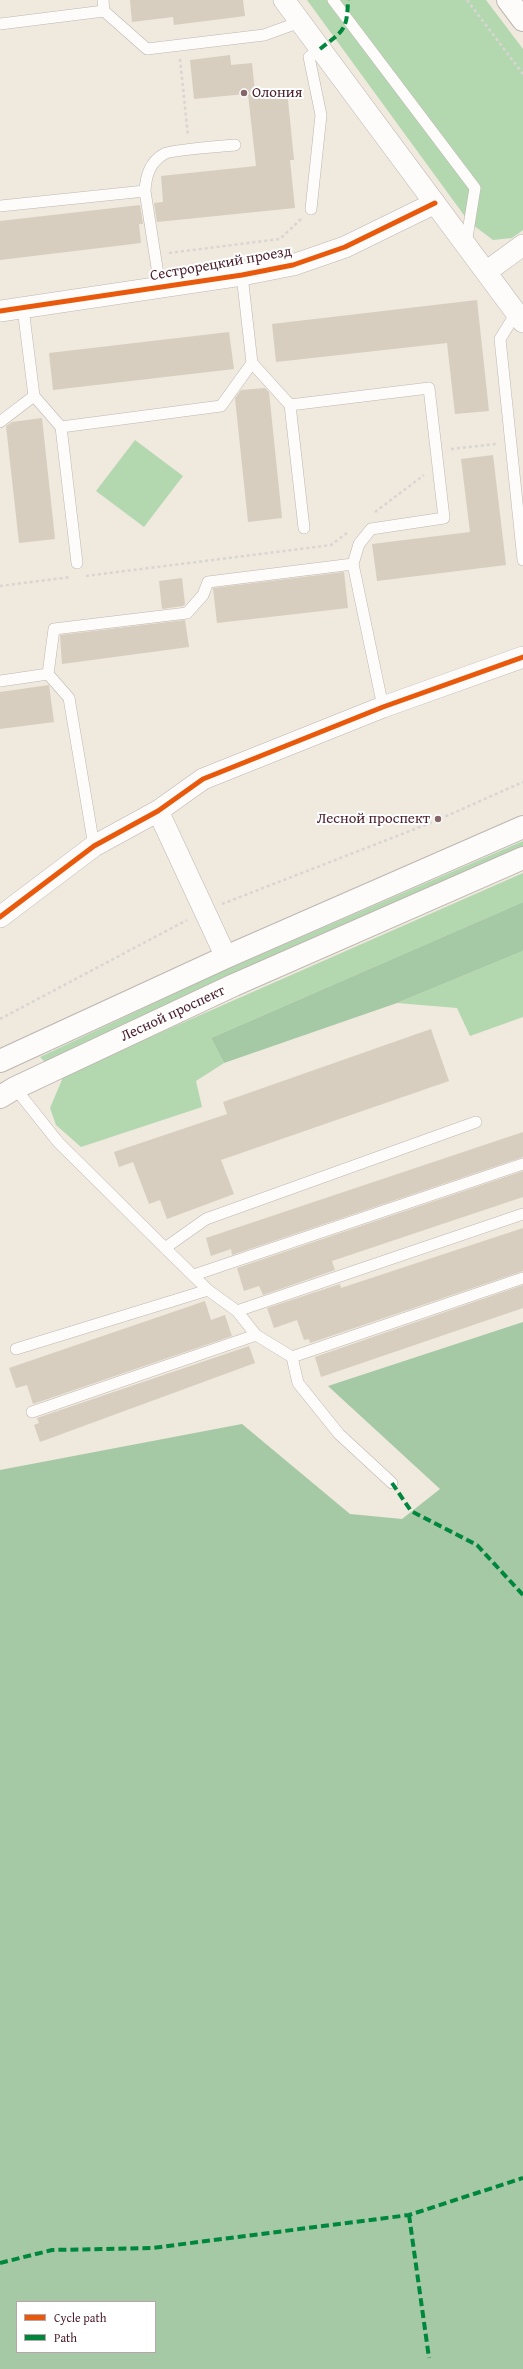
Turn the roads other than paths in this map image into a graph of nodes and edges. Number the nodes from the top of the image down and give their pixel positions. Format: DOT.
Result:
graph roads {
  1 [pos="103,0"];
  2 [pos="284,0"];
  3 [pos="333,0"];
  4 [pos="508,0"];
  5 [pos="104,12"];
  6 [pos="523,20"];
  7 [pos="300,22"];
  8 [pos="0,24"];
  9 [pos="320,50"];
  10 [pos="236,145"];
  11 [pos="145,190"];
  12 [pos="435,203"];
  13 [pos="0,206"];
  14 [pos="311,209"];
  15 [pos="465,244"];
  16 [pos="523,245"];
  17 [pos="486,272"];
  18 [pos="242,275"];
  19 [pos="160,287"];
  20 [pos="22,308"];
  21 [pos="0,311"];
  22 [pos="520,318"];
  23 [pos="252,363"];
  24 [pos="34,396"];
  25 [pos="290,405"];
  26 [pos="0,422"];
  27 [pos="61,427"];
  28 [pos="304,528"];
  29 [pos="523,560"];
  30 [pos="77,562"];
  31 [pos="353,564"];
  32 [pos="523,657"];
  33 [pos="48,674"];
  34 [pos="0,681"];
  35 [pos="383,707"];
  36 [pos="158,810"];
  37 [pos="523,827"];
  38 [pos="94,846"];
  39 [pos="523,858"];
  40 [pos="0,917"];
  41 [pos="226,958"];
  42 [pos="0,1061"];
  43 [pos="8,1093"];
  44 [pos="476,1122"];
  45 [pos="523,1164"];
  46 [pos="523,1214"];
  47 [pos="165,1248"];
  48 [pos="194,1275"];
  49 [pos="523,1278"];
  50 [pos="208,1290"];
  51 [pos="237,1311"];
  52 [pos="256,1335"];
  53 [pos="16,1348"];
  54 [pos="292,1357"];
  55 [pos="32,1412"];
  56 [pos="392,1483"];
  1 -- 5 [label="lane"];
  2 -- 7 [label="street"];
  3 -- 15 [label="lane"];
  4 -- 6 [label="main road"];
  5 -- 7 [label="lane"];
  5 -- 8 [label="lane"];
  7 -- 9 [label="street"];
  9 -- 12 [label="street"];
  9 -- 14 [label="lane"];
  10 -- 11 [label="lane"];
  11 -- 13 [label="lane"];
  11 -- 19 [label="lane"];
  12 -- 15 [label="street"];
  12 -- 18 [label="street, Сестрорецкий проезд"];
  15 -- 17 [label="street"];
  16 -- 17 [label="street"];
  17 -- 22 [label="street"];
  18 -- 19 [label="street, Сестрорецкий проезд"];
  18 -- 23 [label="lane"];
  19 -- 20 [label="street, Сестрорецкий проезд"];
  20 -- 21 [label="street, Сестрорецкий проезд"];
  20 -- 24 [label="lane"];
  22 -- 29 [label="lane"];
  23 -- 25 [label="lane"];
  23 -- 27 [label="lane"];
  24 -- 26 [label="lane"];
  24 -- 27 [label="lane"];
  25 -- 28 [label="lane"];
  25 -- 31 [label="lane"];
  27 -- 30 [label="lane"];
  31 -- 33 [label="lane"];
  31 -- 35 [label="lane"];
  32 -- 35 [label="street"];
  33 -- 34 [label="lane"];
  33 -- 38 [label="lane"];
  35 -- 36 [label="street"];
  36 -- 38 [label="street"];
  36 -- 41 [label="street"];
  37 -- 41 [label="main road, Лесной проспект"];
  38 -- 40 [label="street"];
  39 -- 43 [label="main road, Лесной проспект"];
  41 -- 42 [label="main road, Лесной проспект"];
  42 -- 43 [label="main road"];
  43 -- 47 [label="lane"];
  44 -- 47 [label="lane"];
  45 -- 48 [label="lane"];
  46 -- 51 [label="lane"];
  47 -- 48 [label="lane"];
  48 -- 50 [label="lane"];
  49 -- 54 [label="lane"];
  50 -- 51 [label="lane"];
  50 -- 53 [label="lane"];
  51 -- 52 [label="lane"];
  52 -- 54 [label="lane"];
  52 -- 55 [label="lane"];
  54 -- 56 [label="lane"];
}
